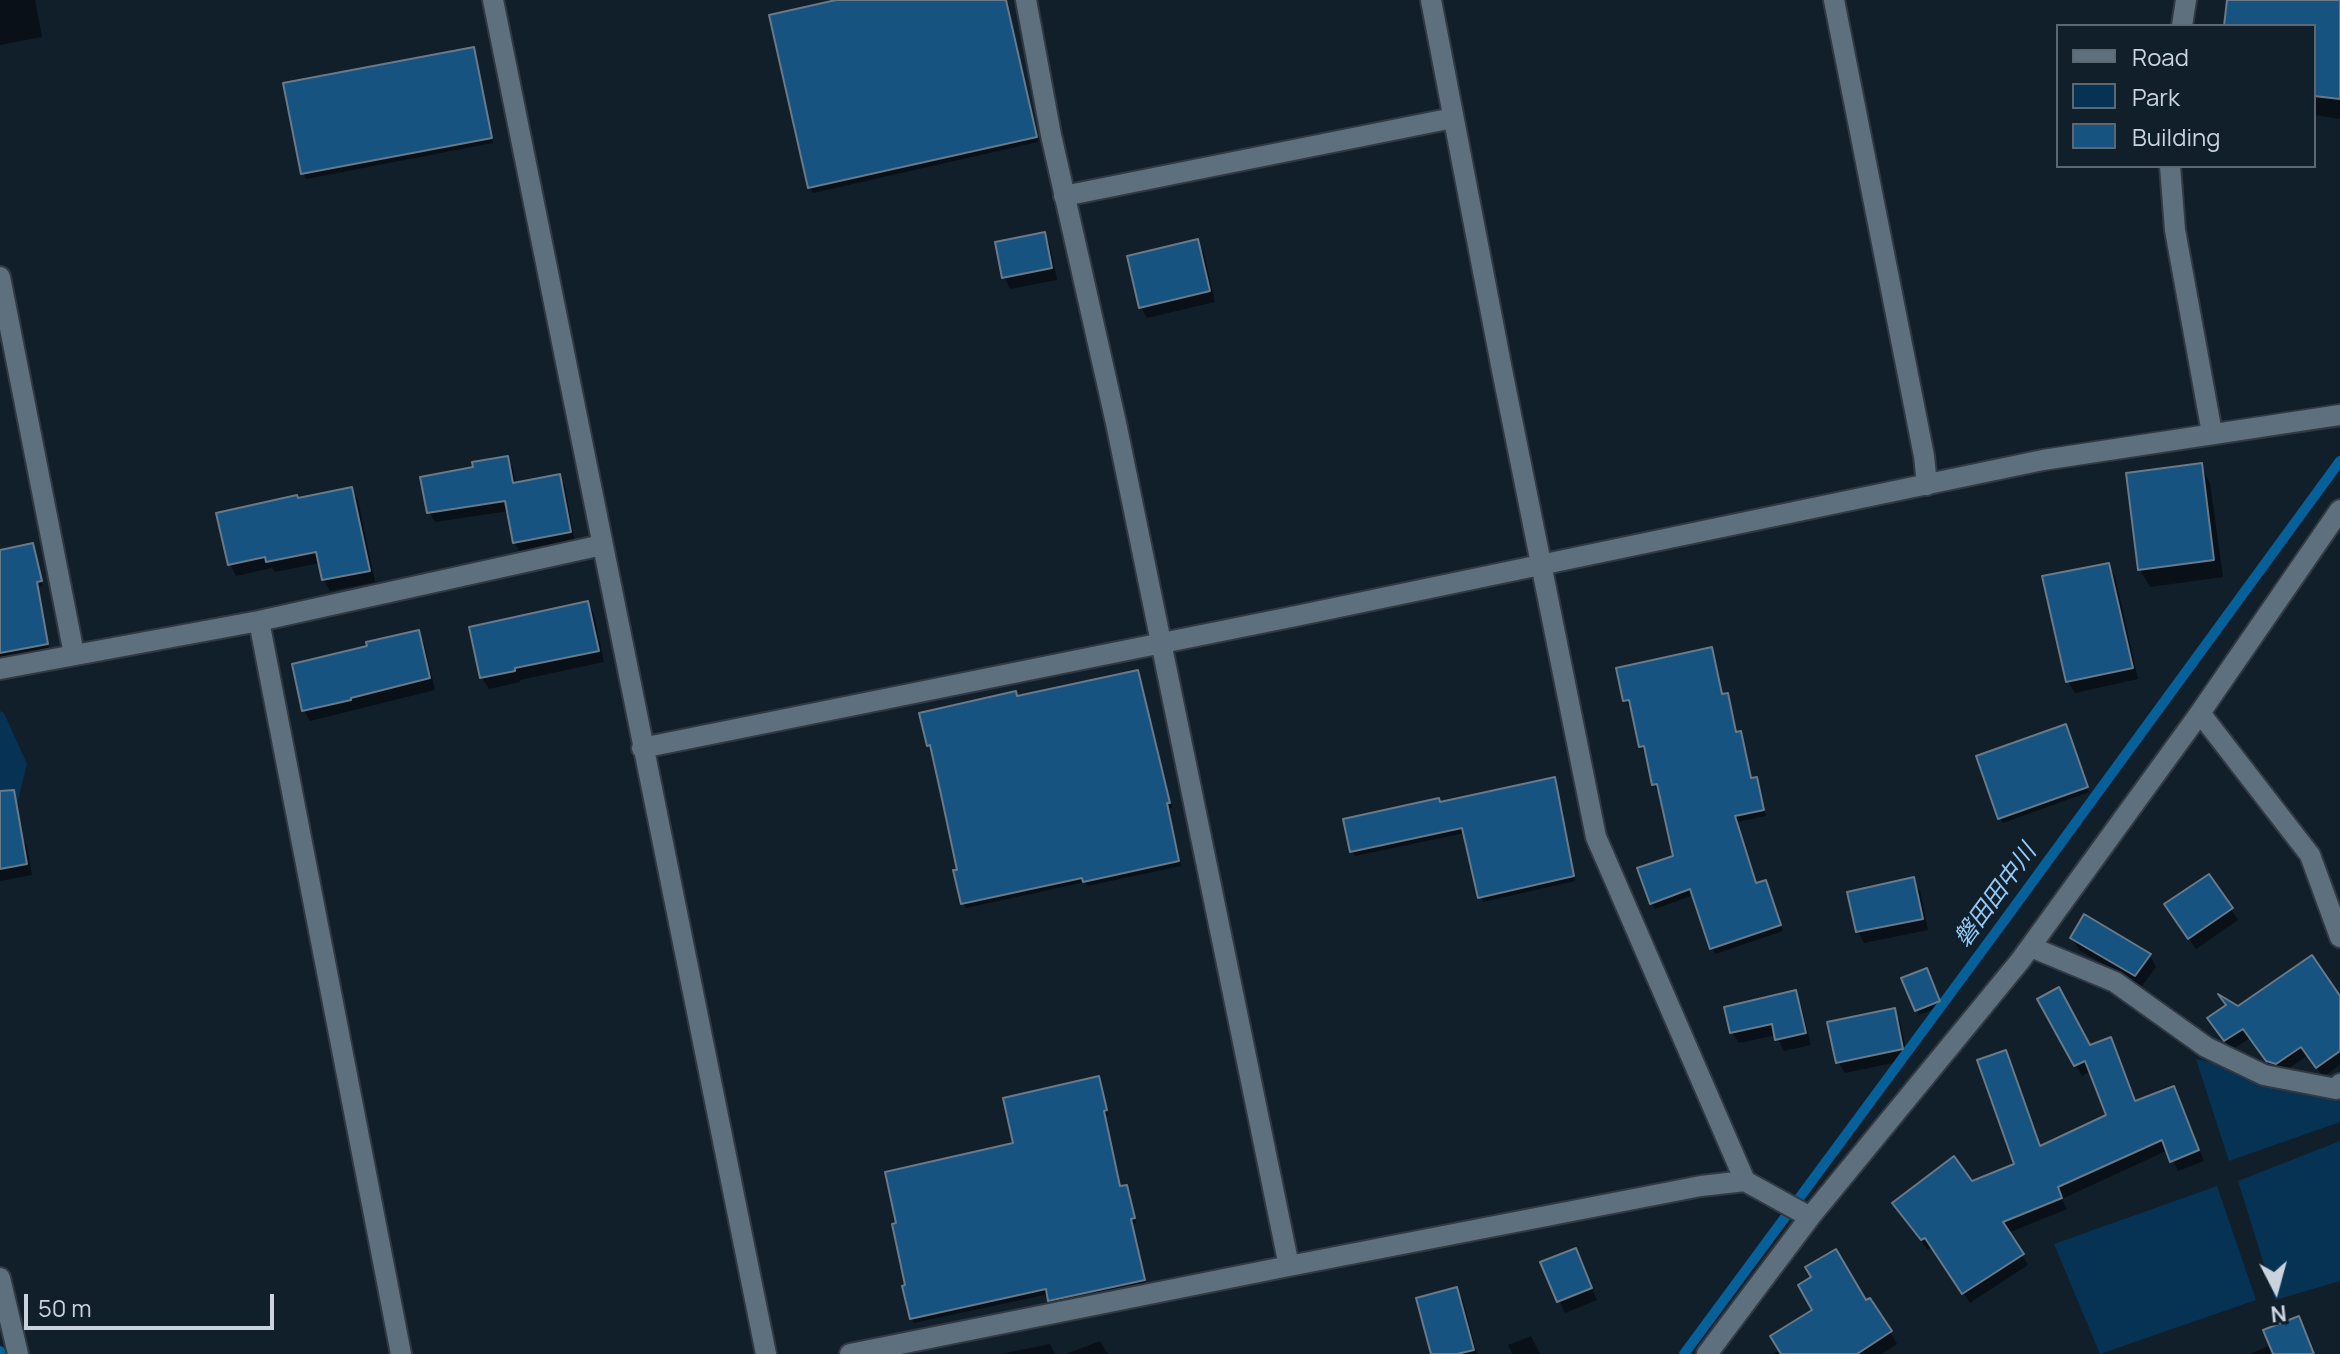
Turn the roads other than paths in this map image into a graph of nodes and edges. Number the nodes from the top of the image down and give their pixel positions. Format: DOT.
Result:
graph roads {
  1 [pos="493,0"];
  2 [pos="1026,0"];
  3 [pos="1431,0"];
  4 [pos="1834,0"];
  5 [pos="2186,0"];
  6 [pos="2182,24"];
  7 [pos="1453,118"];
  8 [pos="2170,168"];
  9 [pos="1064,196"];
  10 [pos="0,277"];
  11 [pos="2340,415"];
  12 [pos="2212,433"];
  13 [pos="1927,485"];
  14 [pos="2340,510"];
  15 [pos="602,545"];
  16 [pos="1541,566"];
  17 [pos="259,621"];
  18 [pos="1161,642"];
  19 [pos="74,654"];
  20 [pos="0,669"];
  21 [pos="2200,713"];
  22 [pos="642,748"];
  23 [pos="2340,937"];
  24 [pos="2031,947"];
  25 [pos="2340,1084"];
  26 [pos="1745,1181"];
  27 [pos="1810,1217"];
  28 [pos="1289,1266"];
  29 [pos="0,1278"];
  30 [pos="18,1354"];
  31 [pos="401,1354"];
  32 [pos="766,1354"];
  33 [pos="850,1354"];
  34 [pos="1707,1354"];
  1 -- 15 [label="street"];
  2 -- 9 [label="street"];
  3 -- 7 [label="street"];
  4 -- 13 [label="street"];
  5 -- 6 [label="street"];
  7 -- 9 [label="street"];
  7 -- 16 [label="street"];
  8 -- 12 [label="street"];
  9 -- 18 [label="street"];
  10 -- 19 [label="street"];
  11 -- 12 [label="street"];
  12 -- 13 [label="street"];
  13 -- 16 [label="street"];
  14 -- 21 [label="street"];
  15 -- 17 [label="street"];
  15 -- 22 [label="street"];
  16 -- 18 [label="street"];
  16 -- 26 [label="street"];
  17 -- 19 [label="street"];
  17 -- 31 [label="street"];
  18 -- 22 [label="street"];
  18 -- 28 [label="street"];
  19 -- 20 [label="street"];
  21 -- 23 [label="street"];
  21 -- 24 [label="street"];
  22 -- 32 [label="street"];
  24 -- 25 [label="street"];
  24 -- 27 [label="street"];
  26 -- 27 [label="street"];
  26 -- 28 [label="street"];
  27 -- 34 [label="street"];
  28 -- 33 [label="street"];
  29 -- 30 [label="street"];
}
